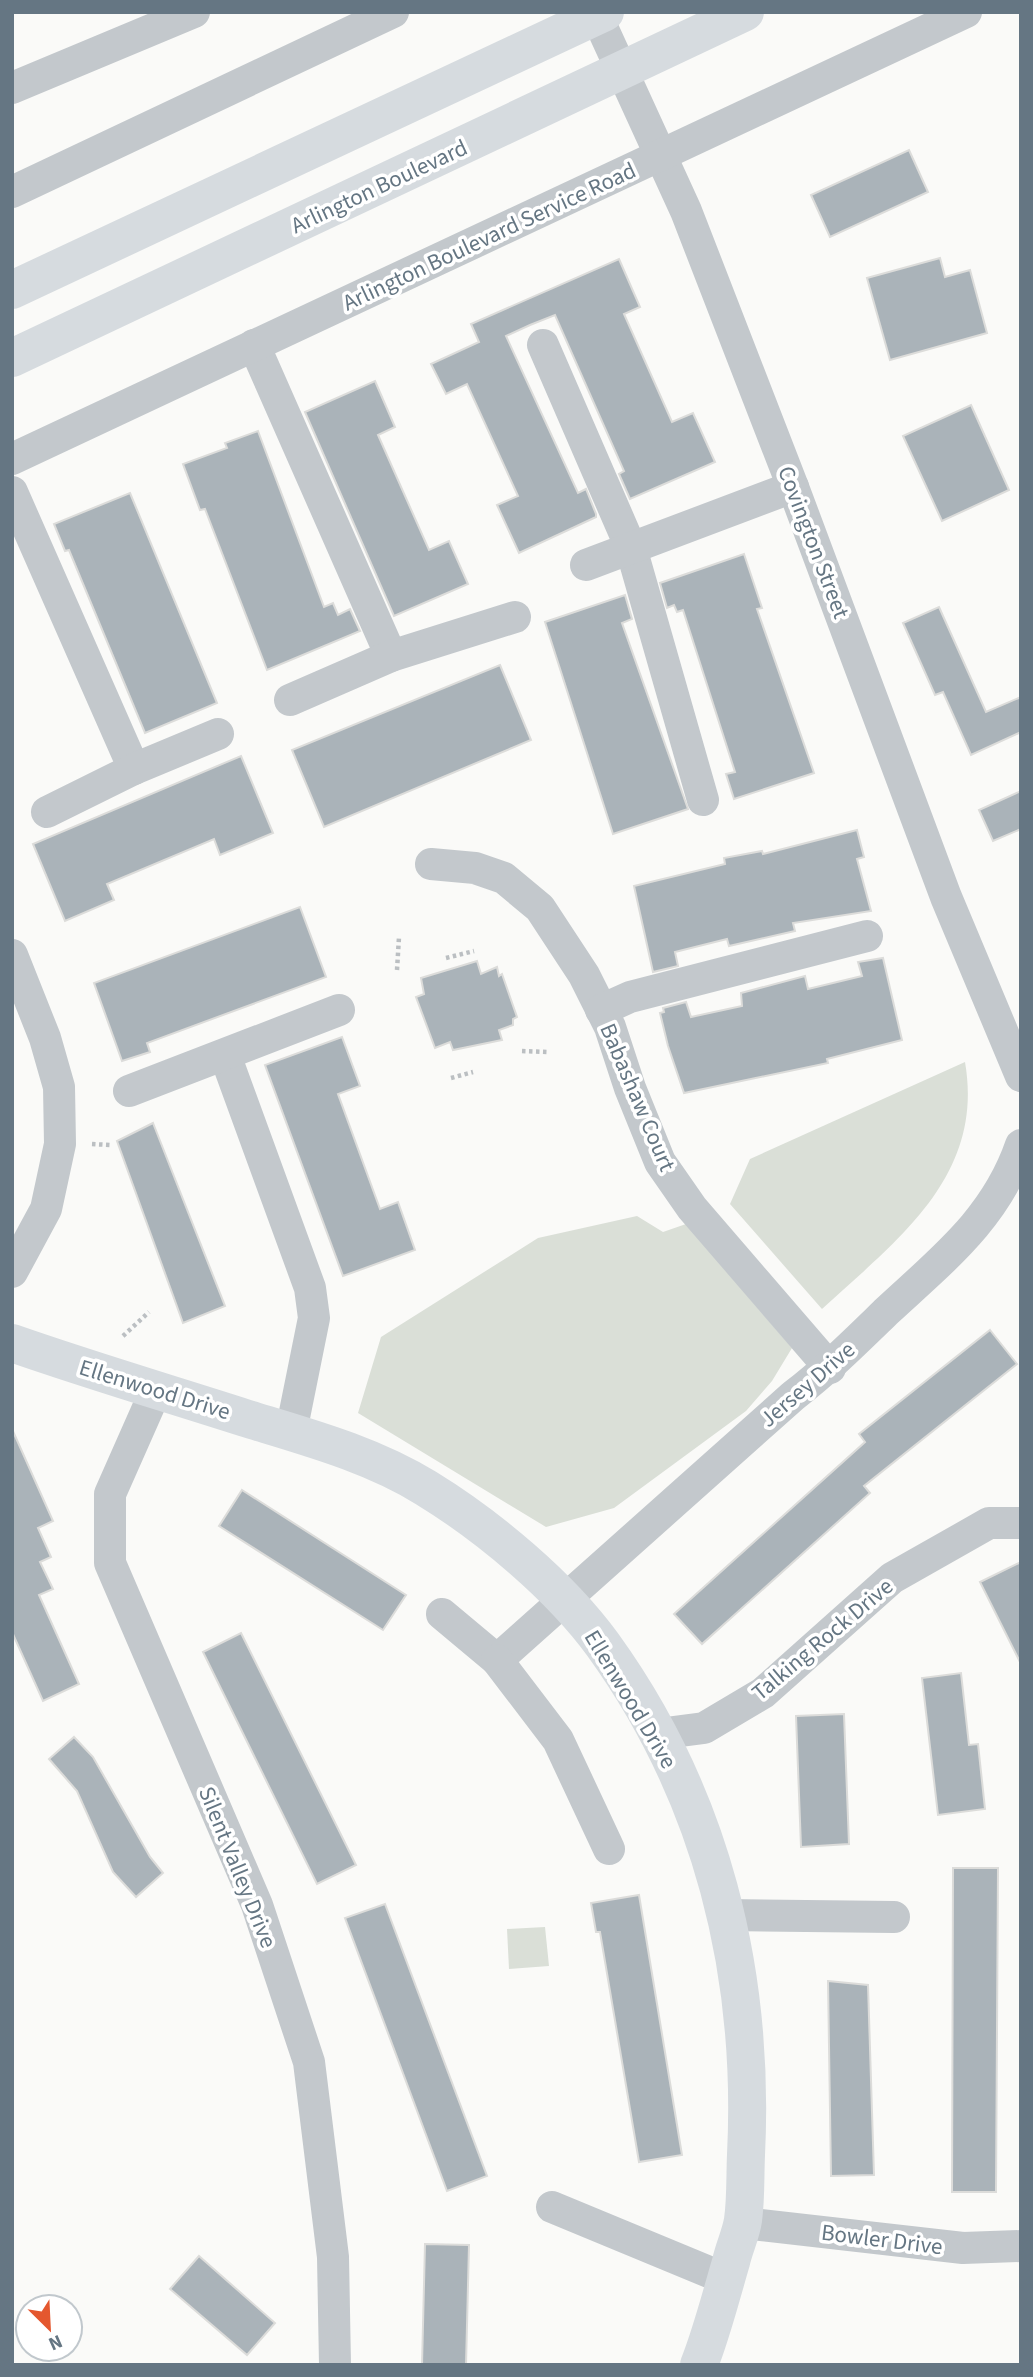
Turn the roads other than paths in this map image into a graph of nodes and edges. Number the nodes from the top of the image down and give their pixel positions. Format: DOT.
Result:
graph roads {
  1 [pos="194,12"];
  2 [pos="393,12"];
  3 [pos="745,12"];
  4 [pos="966,12"];
  5 [pos="599,14"];
  6 [pos="621,71"];
  7 [pos="12,88"];
  8 [pos="660,156"];
  9 [pos="12,192"];
  10 [pos="12,290"];
  11 [pos="254,345"];
  12 [pos="543,345"];
  13 [pos="12,358"];
  14 [pos="12,459"];
  15 [pos="793,487"];
  16 [pos="12,492"];
  17 [pos="631,548"];
  18 [pos="586,565"];
  19 [pos="515,617"];
  20 [pos="391,656"];
  21 [pos="290,700"];
  22 [pos="218,734"];
  23 [pos="134,769"];
  24 [pos="704,800"];
  25 [pos="47,812"];
  26 [pos="431,864"];
  27 [pos="867,936"];
  28 [pos="12,955"];
  29 [pos="339,1010"];
  30 [pos="601,1010"];
  31 [pos="225,1055"];
  32 [pos="1021,1076"];
  33 [pos="129,1091"];
  34 [pos="1021,1146"];
  35 [pos="12,1272"];
  36 [pos="12,1343"];
  37 [pos="830,1368"];
  38 [pos="156,1390"];
  39 [pos="291,1432"];
  40 [pos="1021,1523"];
  41 [pos="563,1599"];
  42 [pos="442,1614"];
  43 [pos="497,1661"];
  44 [pos="658,1734"];
  45 [pos="608,1849"];
  46 [pos="726,1915"];
  47 [pos="894,1917"];
  48 [pos="552,2207"];
  49 [pos="743,2223"];
  50 [pos="1021,2246"];
  51 [pos="726,2279"];
  52 [pos="335,2365"];
  53 [pos="699,2365"];
  1 -- 7 [label="street"];
  2 -- 9 [label="street"];
  3 -- 6 [label="main road, Arlington Boulevard"];
  4 -- 8 [label="street, Arlington Boulevard Service Road"];
  5 -- 6 [label="street, Covington Street"];
  5 -- 10 [label="main road"];
  6 -- 8 [label="street, Covington Street"];
  6 -- 13 [label="main road, Arlington Boulevard"];
  8 -- 11 [label="street, Arlington Boulevard Service Road"];
  8 -- 15 [label="street, Covington Street"];
  11 -- 14 [label="street, Arlington Boulevard Service Road"];
  11 -- 20 [label="street"];
  12 -- 17 [label="street"];
  15 -- 17 [label="street"];
  15 -- 32 [label="street, Covington Street"];
  16 -- 23 [label="street"];
  17 -- 18 [label="street"];
  17 -- 24 [label="street"];
  19 -- 20 [label="street"];
  20 -- 21 [label="street"];
  22 -- 23 [label="street"];
  23 -- 25 [label="street"];
  26 -- 30 [label="street, Babashaw Court"];
  27 -- 30 [label="street"];
  28 -- 35 [label="street"];
  29 -- 31 [label="street"];
  30 -- 37 [label="street, Babashaw Court"];
  31 -- 33 [label="street"];
  31 -- 39 [label="street"];
  34 -- 37 [label="street, Jersey Drive"];
  36 -- 38 [label="main road, Ellenwood Drive"];
  37 -- 41 [label="street, Jersey Drive"];
  38 -- 39 [label="main road, Ellenwood Drive"];
  38 -- 52 [label="street, Silent Valley Drive"];
  39 -- 41 [label="main road, Ellenwood Drive"];
  40 -- 44 [label="street, Talking Rock Drive"];
  41 -- 43 [label="street, Jersey Drive"];
  41 -- 44 [label="main road, Ellenwood Drive"];
  42 -- 43 [label="street"];
  43 -- 45 [label="street"];
  44 -- 46 [label="main road, Ellenwood Drive"];
  46 -- 47 [label="street"];
  46 -- 49 [label="main road, Ellenwood Drive"];
  48 -- 51 [label="street"];
  49 -- 50 [label="street, Bowler Drive"];
  49 -- 51 [label="main road, Ellenwood Drive"];
  51 -- 53 [label="main road, Ellenwood Drive"];
}
